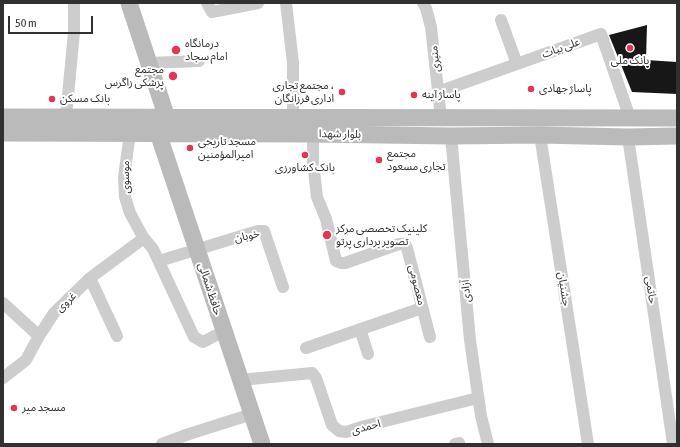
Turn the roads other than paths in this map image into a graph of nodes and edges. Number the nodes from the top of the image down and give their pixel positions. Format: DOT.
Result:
graph roads {
  1 [pos="74,3"];
  2 [pos="129,3"];
  3 [pos="258,3"];
  4 [pos="286,3"];
  5 [pos="423,3"];
  6 [pos="210,7"];
  7 [pos="501,20"];
  8 [pos="199,61"];
  9 [pos="149,63"];
  10 [pos="517,64"];
  11 [pos="438,92"];
  12 [pos="3,117"];
  13 [pos="66,117"];
  14 [pos="167,118"];
  15 [pos="293,118"];
  16 [pos="441,118"];
  17 [pos="630,118"];
  18 [pos="677,118"];
  19 [pos="3,133"];
  20 [pos="130,133"];
  21 [pos="158,133"];
  22 [pos="313,134"];
  23 [pos="540,135"];
  24 [pos="451,136"];
  25 [pos="677,136"];
  26 [pos="628,137"];
  27 [pos="144,238"];
  28 [pos="197,249"];
  29 [pos="159,261"];
  30 [pos="90,278"];
  31 [pos="283,287"];
  32 [pos="3,303"];
  33 [pos="422,308"];
  34 [pos="360,329"];
  35 [pos="224,331"];
  36 [pos="39,336"];
  37 [pos="117,336"];
  38 [pos="430,337"];
  39 [pos="306,348"];
  40 [pos="368,354"];
  41 [pos="3,378"];
  42 [pos="240,380"];
  43 [pos="478,398"];
  44 [pos="252,414"];
  45 [pos="162,444"];
  46 [pos="262,444"];
  47 [pos="488,444"];
  48 [pos="588,444"];
  49 [pos="673,444"];
  1 -- 13 [label="street"];
  2 -- 9 [label="main road"];
  3 -- 6 [label="street"];
  4 -- 15 [label="street"];
  5 -- 11 [label="street, منیری"];
  7 -- 10 [label="street"];
  8 -- 9 [label="street"];
  9 -- 14 [label="main road"];
  10 -- 11 [label="street, علی بیات"];
  10 -- 17 [label="street, علی بیات"];
  11 -- 16 [label="street, منیری"];
  12 -- 13 [label="main road, بلوار شهدا"];
  13 -- 14 [label="main road, بلوار شهدا"];
  14 -- 15 [label="main road, بلوار شهدا"];
  14 -- 21 [label="main road"];
  15 -- 16 [label="main road, بلوار شهدا"];
  16 -- 17 [label="main road, بلوار شهدا"];
  17 -- 18 [label="main road, بلوار شهدا"];
  19 -- 20 [label="main road, بلوار شهدا"];
  20 -- 21 [label="main road, بلوار شهدا"];
  20 -- 27 [label="street, موسوی"];
  21 -- 22 [label="main road, بلوار شهدا"];
  21 -- 28 [label="main road, حافظ شمالی"];
  22 -- 24 [label="main road, بلوار شهدا"];
  22 -- 33 [label="street, معصومی"];
  23 -- 24 [label="main road, بلوار شهدا"];
  23 -- 26 [label="main road, بلوار شهدا"];
  23 -- 48 [label="street, جشنیان"];
  24 -- 43 [label="street, آزادی"];
  25 -- 26 [label="main road, بلوار شهدا"];
  26 -- 49 [label="street, حاتمی"];
  27 -- 29 [label="street, موسوی"];
  27 -- 30 [label="street, غروی"];
  28 -- 29 [label="street"];
  28 -- 31 [label="street, خوبان"];
  28 -- 35 [label="main road, حافظ شمالی"];
  29 -- 35 [label="street, موسوی"];
  30 -- 36 [label="street, غروی"];
  30 -- 37 [label="street"];
  32 -- 36 [label="street"];
  33 -- 34 [label="street"];
  33 -- 38 [label="street, معصومی"];
  34 -- 39 [label="street"];
  34 -- 40 [label="street"];
  35 -- 42 [label="main road, حافظ شمالی"];
  36 -- 41 [label="street, غروی"];
  42 -- 43 [label="street, احمدی"];
  42 -- 44 [label="main road, حافظ شمالی"];
  43 -- 47 [label="street, آزادی"];
  44 -- 45 [label="street"];
  44 -- 46 [label="main road, حافظ شمالی"];
}
